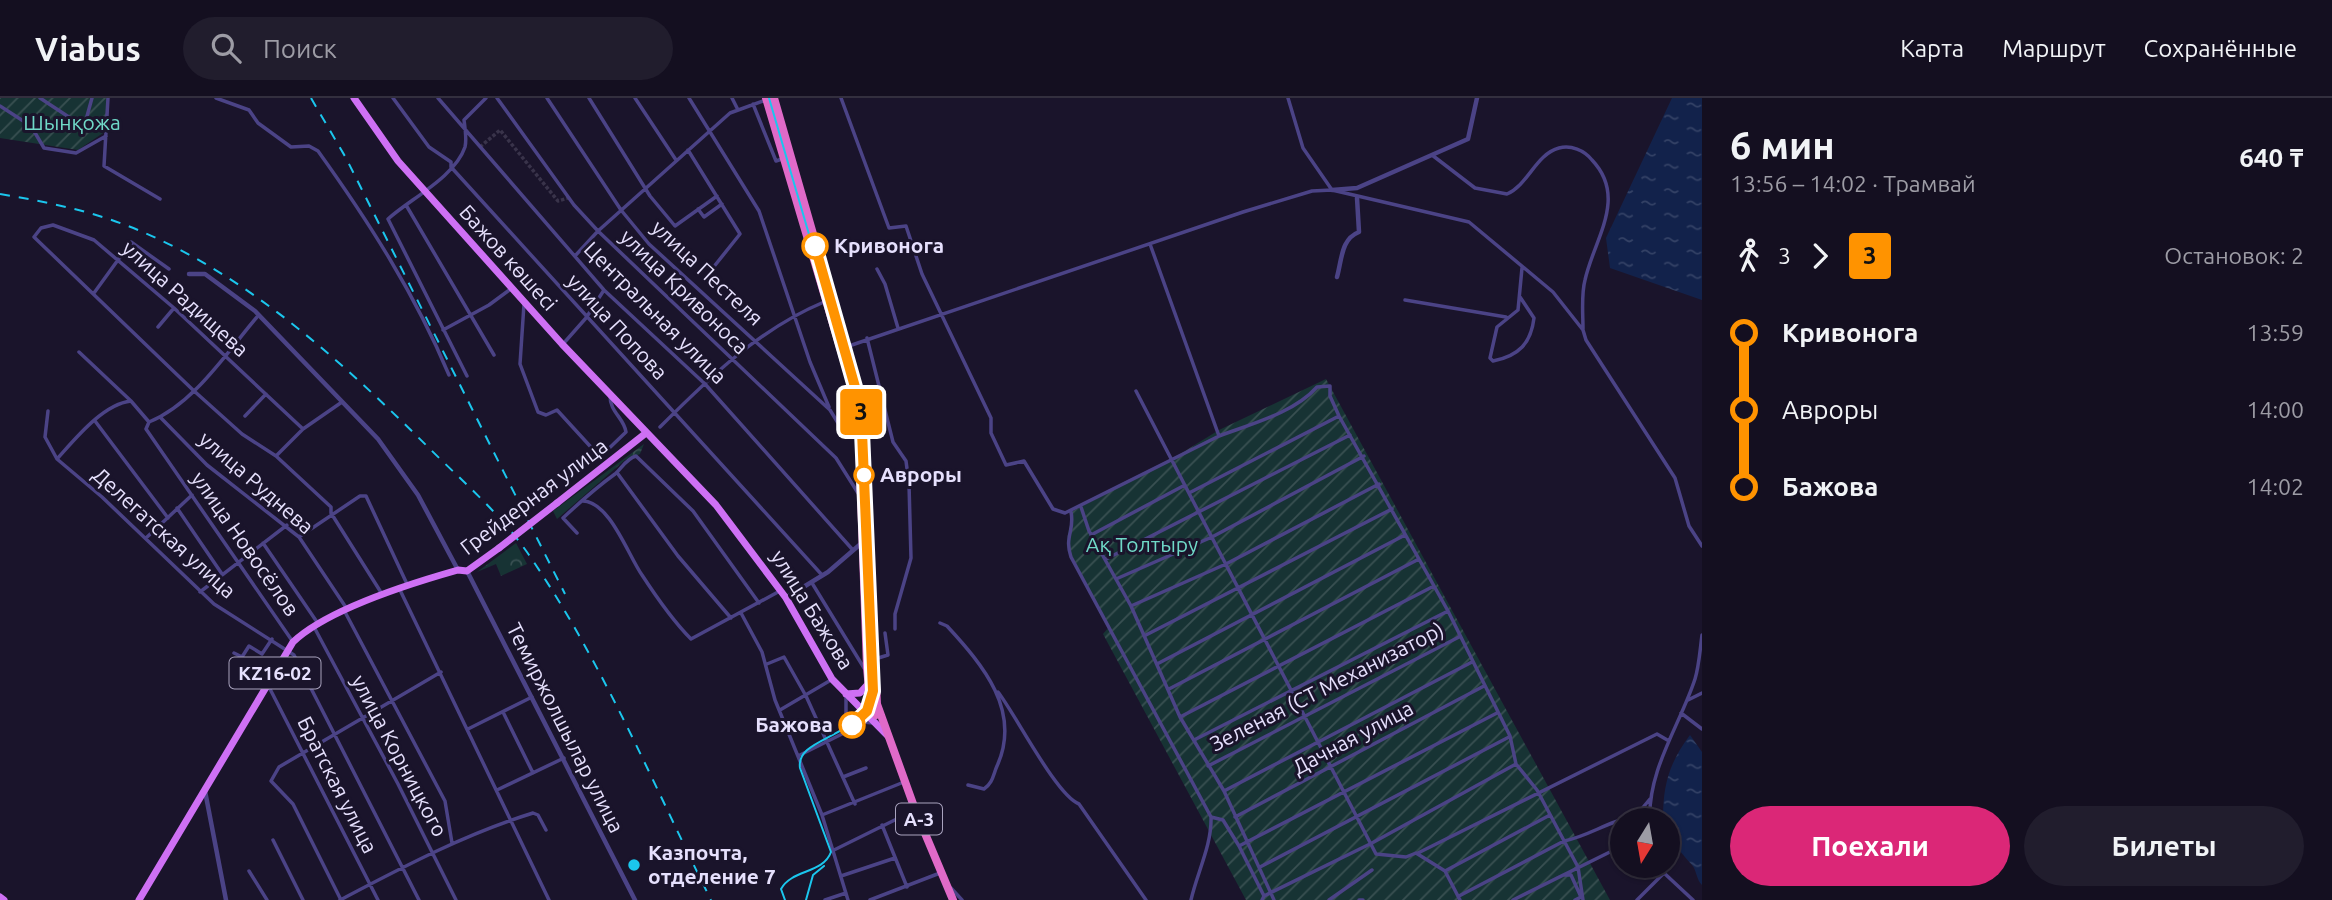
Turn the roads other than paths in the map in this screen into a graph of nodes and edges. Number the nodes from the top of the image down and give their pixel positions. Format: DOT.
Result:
graph roads {
  1 [pos="40,98"];
  2 [pos="93,98"];
  3 [pos="108,98"];
  4 [pos="216,98"];
  5 [pos="354,98"];
  6 [pos="393,98"];
  7 [pos="438,98"];
  8 [pos="486,98"];
  9 [pos="498,98"];
  10 [pos="547,98"];
  11 [pos="589,98"];
  12 [pos="635,98"];
  13 [pos="689,98"];
  14 [pos="732,98"];
  15 [pos="841,98"];
  16 [pos="1288,98"];
  17 [pos="1477,98"];
  18 [pos="769,99"];
  19 [pos="753,104"];
  20 [pos="0,106"];
  21 [pos="738,110"];
  22 [pos="711,130"];
  23 [pos="466,133"];
  24 [pos="106,136"];
  25 [pos="688,150"];
  26 [pos="1432,155"];
  27 [pos="786,158"];
  28 [pos="676,161"];
  29 [pos="451,167"];
  30 [pos="647,188"];
  31 [pos="1332,190"];
  32 [pos="426,192"];
  33 [pos="717,196"];
  34 [pos="1357,198"];
  35 [pos="160,199"];
  36 [pos="722,204"];
  37 [pos="406,205"];
  38 [pos="698,209"];
  39 [pos="621,210"];
  40 [pos="598,231"];
  41 [pos="1150,244"];
  42 [pos="575,256"];
  43 [pos="118,259"];
  44 [pos="1522,268"];
  45 [pos="169,269"];
  46 [pos="712,269"];
  47 [pos="877,269"];
  48 [pos="189,274"];
  49 [pos="1337,277"];
  50 [pos="512,288"];
  51 [pos="604,290"];
  52 [pos="94,293"];
  53 [pos="1520,297"];
  54 [pos="1405,300"];
  55 [pos="827,301"];
  56 [pos="174,308"];
  57 [pos="528,313"];
  58 [pos="795,314"];
  59 [pos="943,314"];
  60 [pos="470,315"];
  61 [pos="257,317"];
  62 [pos="1508,317"];
  63 [pos="586,318"];
  64 [pos="158,327"];
  65 [pos="898,328"];
  66 [pos="443,330"];
  67 [pos="1583,330"];
  68 [pos="867,338"];
  69 [pos="755,340"];
  70 [pos="562,344"];
  71 [pos="844,347"];
  72 [pos="79,352"];
  73 [pos="494,355"];
  74 [pos="225,356"];
  75 [pos="732,360"];
  76 [pos="449,375"];
  77 [pos="467,376"];
  78 [pos="705,384"];
  79 [pos="193,390"];
  80 [pos="1136,391"];
  81 [pos="266,394"];
  82 [pos="610,395"];
  83 [pos="131,401"];
  84 [pos="342,402"];
  85 [pos="830,410"];
  86 [pos="48,411"];
  87 [pos="675,412"];
  88 [pos="245,416"];
  89 [pos="1339,416"];
  90 [pos="160,418"];
  91 [pos="95,421"];
  92 [pos="149,422"];
  93 [pos="838,422"];
  94 [pos="660,427"];
  95 [pos="303,429"];
  96 [pos="646,433"];
  97 [pos="1350,435"];
  98 [pos="1219,436"];
  99 [pos="276,456"];
  100 [pos="1364,456"];
  101 [pos="57,459"];
  102 [pos="1172,459"];
  103 [pos="618,473"];
  104 [pos="1379,484"];
  105 [pos="1185,485"];
  106 [pos="1189,494"];
  107 [pos="192,495"];
  108 [pos="864,497"];
  109 [pos="581,502"];
  110 [pos="1080,507"];
  111 [pos="177,508"];
  112 [pos="1392,509"];
  113 [pos="1071,512"];
  114 [pos="331,513"];
  115 [pos="1200,514"];
  116 [pos="168,518"];
  117 [pos="287,525"];
  118 [pos="577,533"];
  119 [pos="1091,535"];
  120 [pos="1405,535"];
  121 [pos="299,537"];
  122 [pos="1212,537"];
  123 [pos="146,538"];
  124 [pos="864,541"];
  125 [pos="263,543"];
  126 [pos="1702,547"];
  127 [pos="852,549"];
  128 [pos="1105,559"];
  129 [pos="1419,559"];
  130 [pos="238,563"];
  131 [pos="1226,564"];
  132 [pos="463,571"];
  133 [pos="222,574"];
  134 [pos="822,575"];
  135 [pos="1116,579"];
  136 [pos="811,581"];
  137 [pos="408,585"];
  138 [pos="1434,586"];
  139 [pos="1240,588"];
  140 [pos="399,589"];
  141 [pos="780,590"];
  142 [pos="200,592"];
  143 [pos="384,596"];
  144 [pos="786,598"];
  145 [pos="758,603"];
  146 [pos="1131,606"];
  147 [pos="347,611"];
  148 [pos="1448,611"];
  149 [pos="741,613"];
  150 [pos="1252,615"];
  151 [pos="731,618"];
  152 [pos="940,623"];
  153 [pos="316,626"];
  154 [pos="895,629"];
  155 [pos="885,633"];
  156 [pos="1702,635"];
  157 [pos="1144,637"];
  158 [pos="1460,637"];
  159 [pos="272,639"];
  160 [pos="1265,639"];
  161 [pos="293,642"];
  162 [pos="1701,647"];
  163 [pos="288,650"];
  164 [pos="234,653"];
  165 [pos="873,660"];
  166 [pos="1472,662"];
  167 [pos="767,664"];
  168 [pos="1157,664"];
  169 [pos="1279,666"];
  170 [pos="867,668"];
  171 [pos="441,672"];
  172 [pos="832,679"];
  173 [pos="868,683"];
  174 [pos="268,685"];
  175 [pos="1484,686"];
  176 [pos="1169,689"];
  177 [pos="998,692"];
  178 [pos="1292,692"];
  179 [pos="1702,693"];
  180 [pos="846,694"];
  181 [pos="806,696"];
  182 [pos="532,697"];
  183 [pos="394,701"];
  184 [pos="1686,701"];
  185 [pos="779,710"];
  186 [pos="503,712"];
  187 [pos="1497,713"];
  188 [pos="1681,713"];
  189 [pos="1180,717"];
  190 [pos="1306,717"];
  191 [pos="364,719"];
  192 [pos="873,723"];
  193 [pos="1702,729"];
  194 [pos="468,730"];
  195 [pos="846,732"];
  196 [pos="335,736"];
  197 [pos="888,736"];
  198 [pos="1510,736"];
  199 [pos="1196,739"];
  200 [pos="1318,740"];
  201 [pos="828,741"];
  202 [pos="1668,741"];
  203 [pos="302,753"];
  204 [pos="798,756"];
  205 [pos="564,758"];
  206 [pos="1516,764"];
  207 [pos="1208,766"];
  208 [pos="866,768"];
  209 [pos="1332,768"];
  210 [pos="533,773"];
  211 [pos="843,777"];
  212 [pos="906,781"];
  213 [pos="968,785"];
  214 [pos="205,788"];
  215 [pos="497,790"];
  216 [pos="1537,790"];
  217 [pos="1224,791"];
  218 [pos="1344,793"];
  219 [pos="1650,799"];
  220 [pos="855,804"];
  221 [pos="194,807"];
  222 [pos="1650,808"];
  223 [pos="915,810"];
  224 [pos="208,814"];
  225 [pos="1550,815"];
  226 [pos="822,816"];
  227 [pos="1211,817"];
  228 [pos="1236,817"];
  229 [pos="1357,818"];
  230 [pos="511,819"];
  231 [pos="882,825"];
  232 [pos="547,830"];
  233 [pos="273,840"];
  234 [pos="1247,841"];
  235 [pos="1564,841"];
  236 [pos="1372,843"];
  237 [pos="452,844"];
  238 [pos="1239,846"];
  239 [pos="834,850"];
  240 [pos="432,852"];
  241 [pos="1610,852"];
  242 [pos="1416,853"];
  243 [pos="895,858"];
  244 [pos="401,867"];
  245 [pos="1260,867"];
  246 [pos="1578,867"];
  247 [pos="1372,870"];
  248 [pos="249,871"];
  249 [pos="1445,871"];
  250 [pos="942,873"];
  251 [pos="1563,875"];
  252 [pos="841,876"];
  253 [pos="1659,878"];
  254 [pos="1669,878"];
  255 [pos="370,884"];
  256 [pos="947,884"];
  257 [pos="907,887"];
  258 [pos="1271,892"];
  259 [pos="846,893"];
  260 [pos="885,897"];
  261 [pos="1263,898"];
  262 [pos="1459,898"];
  263 [pos="1582,899"];
  264 [pos="139,900"];
  265 [pos="226,900"];
  266 [pos="267,900"];
  267 [pos="303,900"];
  268 [pos="341,900"];
  269 [pos="379,900"];
  270 [pos="419,900"];
  271 [pos="456,900"];
  272 [pos="549,900"];
  273 [pos="635,900"];
  274 [pos="825,900"];
  275 [pos="849,900"];
  276 [pos="870,900"];
  277 [pos="953,900"];
  278 [pos="962,900"];
  279 [pos="1146,900"];
  280 [pos="1191,900"];
  281 [pos="1275,900"];
  282 [pos="1329,900"];
  283 [pos="1513,900"];
  284 [pos="1575,900"];
  285 [pos="1637,900"];
  286 [pos="1693,900"];
  1 -- 2 [label="street"];
  3 -- 24 [label="street"];
  4 -- 76 [label="street"];
  5 -- 32 [label="main road, Бажов көшесі"];
  6 -- 29 [label="street, улица Попова"];
  7 -- 23 [label="street, Центральная улица"];
  8 -- 23 [label="street"];
  9 -- 40 [label="street, улица Кривоноса"];
  10 -- 39 [label="street, улица Пестеля"];
  11 -- 30 [label="street"];
  12 -- 28 [label="street"];
  13 -- 22 [label="street"];
  14 -- 21 [label="street"];
  15 -- 59 [label="street"];
  16 -- 31 [label="street"];
  17 -- 26 [label="street"];
  18 -- 19 [label="street"];
  18 -- 27 [label="highway"];
  18 -- 71 [label="highway"];
  19 -- 21 [label="street"];
  19 -- 27 [label="street"];
  20 -- 24 [label="street"];
  21 -- 22 [label="street"];
  22 -- 25 [label="street"];
  22 -- 58 [label="street"];
  23 -- 29 [label="street"];
  23 -- 42 [label="street, Центральная улица"];
  24 -- 35 [label="street"];
  25 -- 28 [label="street"];
  25 -- 33 [label="street"];
  26 -- 31 [label="street"];
  26 -- 67 [label="street"];
  27 -- 55 [label="highway"];
  28 -- 30 [label="street"];
  29 -- 32 [label="street"];
  29 -- 63 [label="street, улица Попова"];
  30 -- 38 [label="street"];
  30 -- 39 [label="street"];
  31 -- 34 [label="street"];
  31 -- 41 [label="street"];
  32 -- 37 [label="street"];
  32 -- 50 [label="main road, Бажов көшесі"];
  33 -- 36 [label="street"];
  33 -- 38 [label="street"];
  34 -- 44 [label="street"];
  34 -- 49 [label="street"];
  36 -- 38 [label="street"];
  36 -- 46 [label="street"];
  37 -- 60 [label="street"];
  37 -- 66 [label="street"];
  39 -- 40 [label="street"];
  39 -- 69 [label="street, улица Пестеля"];
  40 -- 42 [label="street"];
  40 -- 75 [label="street, улица Кривоноса"];
  41 -- 59 [label="street"];
  41 -- 98 [label="street"];
  42 -- 51 [label="street, Центральная улица"];
  43 -- 45 [label="street"];
  43 -- 52 [label="street"];
  43 -- 52 [label="street, улица Радищева"];
  43 -- 56 [label="street, улица Радищева"];
  44 -- 53 [label="street"];
  44 -- 67 [label="street"];
  47 -- 65 [label="street"];
  48 -- 61 [label="street, Темиржолшылар улица"];
  50 -- 57 [label="main road, Бажов көшесі"];
  50 -- 60 [label="street"];
  51 -- 63 [label="street"];
  51 -- 78 [label="street, Центральная улица"];
  52 -- 79 [label="street"];
  53 -- 62 [label="street"];
  53 -- 62 [label="street"];
  54 -- 62 [label="street"];
  55 -- 58 [label="street"];
  55 -- 71 [label="highway"];
  56 -- 64 [label="street"];
  56 -- 74 [label="street, улица Радищева"];
  57 -- 70 [label="main road, Бажов көшесі"];
  57 -- 82 [label="street"];
  58 -- 69 [label="street"];
  58 -- 85 [label="street"];
  59 -- 65 [label="street"];
  59 -- 113 [label="street"];
  60 -- 66 [label="street"];
  60 -- 73 [label="street"];
  61 -- 74 [label="street"];
  61 -- 84 [label="street, Темиржолшылар улица"];
  63 -- 70 [label="street"];
  63 -- 87 [label="street, улица Попова"];
  65 -- 68 [label="street"];
  66 -- 77 [label="street"];
  67 -- 126 [label="street"];
  68 -- 71 [label="street"];
  68 -- 154 [label="street"];
  69 -- 75 [label="street"];
  69 -- 85 [label="street, улица Пестеля"];
  70 -- 82 [label="main road, Бажов көшесі"];
  71 -- 108 [label="highway"];
  72 -- 83 [label="street"];
  74 -- 79 [label="street"];
  74 -- 81 [label="street, улица Радищева"];
  75 -- 78 [label="street"];
  75 -- 108 [label="street, улица Кривоноса"];
  78 -- 87 [label="street"];
  78 -- 127 [label="street, Центральная улица"];
  79 -- 90 [label="street"];
  79 -- 99 [label="street"];
  80 -- 102 [label="street"];
  81 -- 88 [label="street"];
  81 -- 95 [label="street, улица Радищева"];
  82 -- 96 [label="main road, Бажов көшесі"];
  83 -- 91 [label="street"];
  83 -- 92 [label="street"];
  84 -- 95 [label="street"];
  84 -- 132 [label="street, Темиржолшылар улица"];
  85 -- 93 [label="street, улица Пестеля"];
  86 -- 101 [label="street, Делегатская улица"];
  87 -- 94 [label="street"];
  87 -- 134 [label="street, улица Попова"];
  89 -- 97 [label="street"];
  89 -- 98 [label="street"];
  89 -- 106 [label="street"];
  90 -- 92 [label="street"];
  90 -- 117 [label="street, улица Руднева"];
  91 -- 101 [label="street"];
  91 -- 116 [label="street"];
  92 -- 107 [label="street, улица Новосёлов"];
  95 -- 99 [label="street"];
  96 -- 132 [label="main road, Грейдерная улица / KZ16-02, bridge"];
  96 -- 141 [label="main road, улица Бажова"];
  97 -- 100 [label="street"];
  97 -- 115 [label="street"];
  98 -- 102 [label="street"];
  99 -- 114 [label="street"];
  100 -- 104 [label="street"];
  100 -- 122 [label="street"];
  101 -- 123 [label="street, Делегатская улица"];
  102 -- 105 [label="street"];
  102 -- 110 [label="street"];
  103 -- 109 [label="street"];
  103 -- 145 [label="street"];
  103 -- 151 [label="street"];
  104 -- 112 [label="street"];
  104 -- 131 [label="street"];
  105 -- 106 [label="street"];
  105 -- 119 [label="street"];
  106 -- 115 [label="street"];
  107 -- 111 [label="street"];
  107 -- 130 [label="street, улица Новосёлов"];
  108 -- 124 [label="highway"];
  109 -- 118 [label="street"];
  109 -- 151 [label="street"];
  110 -- 113 [label="street"];
  110 -- 119 [label="street"];
  111 -- 116 [label="street"];
  111 -- 133 [label="street"];
  112 -- 120 [label="street"];
  112 -- 139 [label="street"];
  113 -- 227 [label="street"];
  114 -- 121 [label="street"];
  114 -- 137 [label="street"];
  114 -- 143 [label="street"];
  115 -- 122 [label="street"];
  115 -- 128 [label="street"];
  116 -- 123 [label="street"];
  117 -- 121 [label="street, улица Руднева"];
  117 -- 125 [label="street"];
  119 -- 128 [label="street"];
  120 -- 129 [label="street"];
  120 -- 150 [label="street"];
  121 -- 147 [label="street, улица Руднева"];
  122 -- 131 [label="street"];
  122 -- 135 [label="street"];
  123 -- 142 [label="street, Делегатская улица"];
  124 -- 127 [label="street"];
  124 -- 165 [label="highway"];
  124 -- 170 [label="highway"];
  125 -- 130 [label="street"];
  125 -- 153 [label="street, улица Корницкого"];
  127 -- 134 [label="street"];
  128 -- 135 [label="street"];
  129 -- 138 [label="street"];
  129 -- 160 [label="street"];
  130 -- 133 [label="street"];
  130 -- 161 [label="street, улица Новосёлов"];
  131 -- 139 [label="street"];
  131 -- 146 [label="street"];
  132 -- 137 [label="main road, Грейдерная улица / KZ16-02"];
  132 -- 182 [label="street, Темиржолшылар улица"];
  133 -- 142 [label="street"];
  134 -- 136 [label="street"];
  135 -- 146 [label="street"];
  136 -- 144 [label="street"];
  136 -- 170 [label="street"];
  137 -- 140 [label="main road, Грейдерная улица / KZ16-02"];
  138 -- 148 [label="street"];
  138 -- 169 [label="street"];
  139 -- 150 [label="street"];
  139 -- 157 [label="street"];
  140 -- 143 [label="main road, Грейдерная улица / KZ16-02"];
  140 -- 171 [label="street"];
  141 -- 144 [label="main road, улица Бажова"];
  141 -- 145 [label="street"];
  142 -- 159 [label="street, Делегатская улица"];
  143 -- 147 [label="main road, Грейдерная улица / KZ16-02"];
  144 -- 172 [label="main road, улица Бажова"];
  145 -- 149 [label="street"];
  146 -- 157 [label="street"];
  147 -- 153 [label="main road, Грейдерная улица / KZ16-02"];
  147 -- 183 [label="street, улица Руднева"];
  148 -- 158 [label="street"];
  148 -- 178 [label="street"];
  149 -- 151 [label="street"];
  149 -- 167 [label="street"];
  150 -- 160 [label="street"];
  150 -- 168 [label="street"];
  152 -- 177 [label="street"];
  153 -- 161 [label="main road, Грейдерная улица / KZ16-02"];
  153 -- 191 [label="street, улица Корницкого"];
  155 -- 165 [label="street"];
  156 -- 162 [label="street"];
  157 -- 168 [label="street"];
  158 -- 166 [label="street"];
  158 -- 190 [label="street, Зеленая (СТ Механизатор)"];
  159 -- 163 [label="street, Делегатская улица"];
  159 -- 164 [label="street"];
  160 -- 169 [label="street"];
  160 -- 176 [label="street"];
  161 -- 163 [label="main road, Грейдерная улица / KZ16-02"];
  162 -- 184 [label="street"];
  163 -- 174 [label="main road, Грейдерная улица / KZ16-02"];
  163 -- 196 [label="street"];
  165 -- 197 [label="highway"];
  166 -- 175 [label="street"];
  166 -- 200 [label="street"];
  167 -- 181 [label="street"];
  167 -- 185 [label="street"];
  168 -- 176 [label="street"];
  169 -- 178 [label="street"];
  169 -- 189 [label="street"];
  170 -- 173 [label="highway"];
  171 -- 183 [label="street"];
  171 -- 194 [label="street"];
  172 -- 180 [label="main road, улица Бажова"];
  172 -- 181 [label="street"];
  173 -- 180 [label="main road"];
  173 -- 197 [label="highway"];
  174 -- 203 [label="street, Братская улица"];
  174 -- 214 [label="main road, Грейдерная улица / KZ16-02"];
  175 -- 187 [label="street"];
  175 -- 209 [label="street, Дачная улица"];
  176 -- 189 [label="street"];
  177 -- 213 [label="street"];
  177 -- 279 [label="street"];
  178 -- 190 [label="street"];
  178 -- 199 [label="street"];
  179 -- 184 [label="street"];
  180 -- 192 [label="main road, улица Бажова"];
  180 -- 195 [label="street"];
  181 -- 185 [label="street"];
  181 -- 201 [label="street"];
  182 -- 186 [label="street"];
  182 -- 205 [label="street, Темиржолшылар улица"];
  183 -- 191 [label="street"];
  183 -- 237 [label="street, улица Руднева"];
  184 -- 188 [label="street"];
  185 -- 204 [label="street"];
  186 -- 194 [label="street"];
  186 -- 210 [label="street"];
  187 -- 198 [label="street"];
  187 -- 218 [label="street"];
  188 -- 193 [label="street"];
  188 -- 202 [label="street"];
  189 -- 199 [label="street"];
  190 -- 200 [label="street"];
  190 -- 207 [label="street, Зеленая (СТ Механизатор)"];
  191 -- 196 [label="street"];
  191 -- 240 [label="street, улица Корницкого"];
  192 -- 195 [label="street"];
  192 -- 197 [label="main road, улица Бажова"];
  194 -- 215 [label="street"];
  195 -- 201 [label="street"];
  196 -- 203 [label="street"];
  196 -- 244 [label="street"];
  197 -- 212 [label="highway, улица Бажова / A-3"];
  198 -- 206 [label="street"];
  198 -- 229 [label="street"];
  199 -- 207 [label="street"];
  200 -- 209 [label="street"];
  200 -- 217 [label="street"];
  201 -- 204 [label="street"];
  201 -- 211 [label="street"];
  202 -- 216 [label="street"];
  202 -- 219 [label="street"];
  203 -- 255 [label="street, Братская улица"];
  203 -- 268 [label="street"];
  204 -- 226 [label="street"];
  205 -- 210 [label="street"];
  205 -- 273 [label="street, Темиржолшылар улица"];
  206 -- 216 [label="street"];
  206 -- 236 [label="street"];
  207 -- 217 [label="street"];
  208 -- 211 [label="street"];
  209 -- 218 [label="street"];
  209 -- 228 [label="street, Дачная улица"];
  210 -- 215 [label="street"];
  211 -- 220 [label="street"];
  212 -- 220 [label="street"];
  212 -- 223 [label="highway, улица Бажова / A-3"];
  214 -- 221 [label="main road, Грейдерная улица / KZ16-02"];
  214 -- 224 [label="street"];
  215 -- 230 [label="street"];
  216 -- 225 [label="street"];
  216 -- 242 [label="street"];
  217 -- 228 [label="street"];
  218 -- 229 [label="street"];
  218 -- 234 [label="street"];
  219 -- 222 [label="street"];
  219 -- 235 [label="street"];
  220 -- 226 [label="street"];
  221 -- 224 [label="street"];
  221 -- 264 [label="main road, Грейдерная улица / KZ16-02"];
  223 -- 231 [label="street"];
  223 -- 250 [label="highway, улица Бажова / A-3"];
  224 -- 265 [label="street"];
  225 -- 235 [label="street"];
  225 -- 249 [label="street"];
  226 -- 239 [label="street"];
  227 -- 238 [label="street"];
  227 -- 280 [label="street"];
  228 -- 234 [label="street"];
  229 -- 236 [label="street"];
  229 -- 245 [label="street"];
  230 -- 232 [label="street"];
  230 -- 237 [label="street"];
  230 -- 272 [label="street"];
  231 -- 239 [label="street"];
  231 -- 243 [label="street"];
  233 -- 267 [label="street"];
  234 -- 238 [label="street"];
  234 -- 245 [label="street"];
  235 -- 246 [label="street"];
  235 -- 262 [label="street"];
  236 -- 242 [label="street"];
  236 -- 258 [label="street"];
  237 -- 240 [label="street"];
  238 -- 261 [label="street"];
  239 -- 252 [label="street"];
  240 -- 244 [label="street"];
  240 -- 271 [label="street, улица Корницкого"];
  241 -- 246 [label="street"];
  242 -- 249 [label="street"];
  243 -- 252 [label="street"];
  243 -- 257 [label="street"];
  244 -- 255 [label="street"];
  244 -- 270 [label="street"];
  245 -- 258 [label="street"];
  246 -- 251 [label="street"];
  246 -- 263 [label="street"];
  247 -- 282 [label="street"];
  248 -- 266 [label="street"];
  249 -- 262 [label="street"];
  250 -- 256 [label="highway, улица Бажова / A-3"];
  250 -- 257 [label="street"];
  251 -- 263 [label="street"];
  251 -- 283 [label="street"];
  252 -- 259 [label="street"];
  253 -- 285 [label="street"];
  254 -- 286 [label="street"];
  255 -- 268 [label="street"];
  255 -- 269 [label="street, Братская улица"];
  256 -- 277 [label="highway, улица Бажова / A-3"];
  256 -- 278 [label="street"];
  257 -- 260 [label="street"];
  258 -- 261 [label="street"];
  258 -- 281 [label="street"];
  259 -- 274 [label="street"];
  259 -- 275 [label="street"];
  260 -- 276 [label="street"];
  263 -- 284 [label="street"];
}
